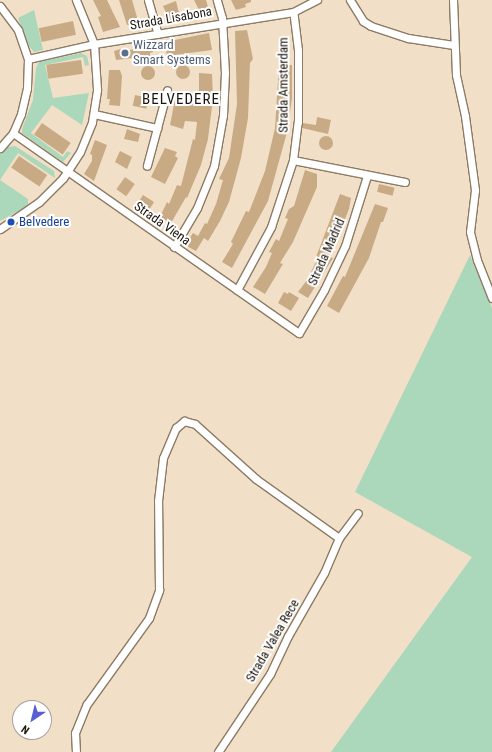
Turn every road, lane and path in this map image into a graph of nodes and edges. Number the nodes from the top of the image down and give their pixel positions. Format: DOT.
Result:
graph roads {
  1 [pos="76,0"];
  2 [pos="148,0"];
  3 [pos="218,0"];
  4 [pos="317,0"];
  5 [pos="350,0"];
  6 [pos="453,0"];
  7 [pos="0,6"];
  8 [pos="294,12"];
  9 [pos="222,23"];
  10 [pos="158,34"];
  11 [pos="94,44"];
  12 [pos="452,45"];
  13 [pos="28,59"];
  14 [pos="167,90"];
  15 [pos="94,114"];
  16 [pos="157,128"];
  17 [pos="13,133"];
  18 [pos="0,148"];
  19 [pos="293,160"];
  20 [pos="147,166"];
  21 [pos="67,172"];
  22 [pos="367,176"];
  23 [pos="405,182"];
  24 [pos="0,229"];
  25 [pos="174,247"];
  26 [pos="237,290"];
  27 [pos="492,298"];
  28 [pos="299,333"];
  29 [pos="358,513"];
  30 [pos="339,538"];
  31 [pos="76,752"];
  32 [pos="218,752"];
  1 -- 11 [label="street"];
  2 -- 10 [label="street"];
  3 -- 9 [label="street"];
  4 -- 8 [label="street, Strada Lisabona"];
  5 -- 12 [label="street"];
  6 -- 12 [label="street"];
  7 -- 13 [label="street"];
  8 -- 9 [label="street, Strada Lisabona"];
  8 -- 19 [label="street, Strada Amsterdam"];
  9 -- 10 [label="street, Strada Lisabona"];
  9 -- 25 [label="street"];
  10 -- 11 [label="street, Strada Lisabona"];
  11 -- 13 [label="street, Strada Lisabona"];
  11 -- 15 [label="street"];
  12 -- 27 [label="street"];
  13 -- 17 [label="street"];
  14 -- 16 [label="street"];
  15 -- 16 [label="street"];
  15 -- 21 [label="street"];
  16 -- 20 [label="street"];
  17 -- 18 [label="street"];
  17 -- 21 [label="street, Strada Viena"];
  19 -- 22 [label="street"];
  19 -- 26 [label="street, Strada Amsterdam"];
  21 -- 24 [label="street"];
  21 -- 25 [label="street, Strada Viena"];
  22 -- 23 [label="street"];
  22 -- 28 [label="street, Strada Madrid"];
  25 -- 26 [label="street, Strada Viena"];
  26 -- 28 [label="street, Strada Viena"];
  29 -- 30 [label="street, Strada Valea Rece"];
  30 -- 31 [label="street"];
  30 -- 32 [label="street, Strada Valea Rece"];
}
